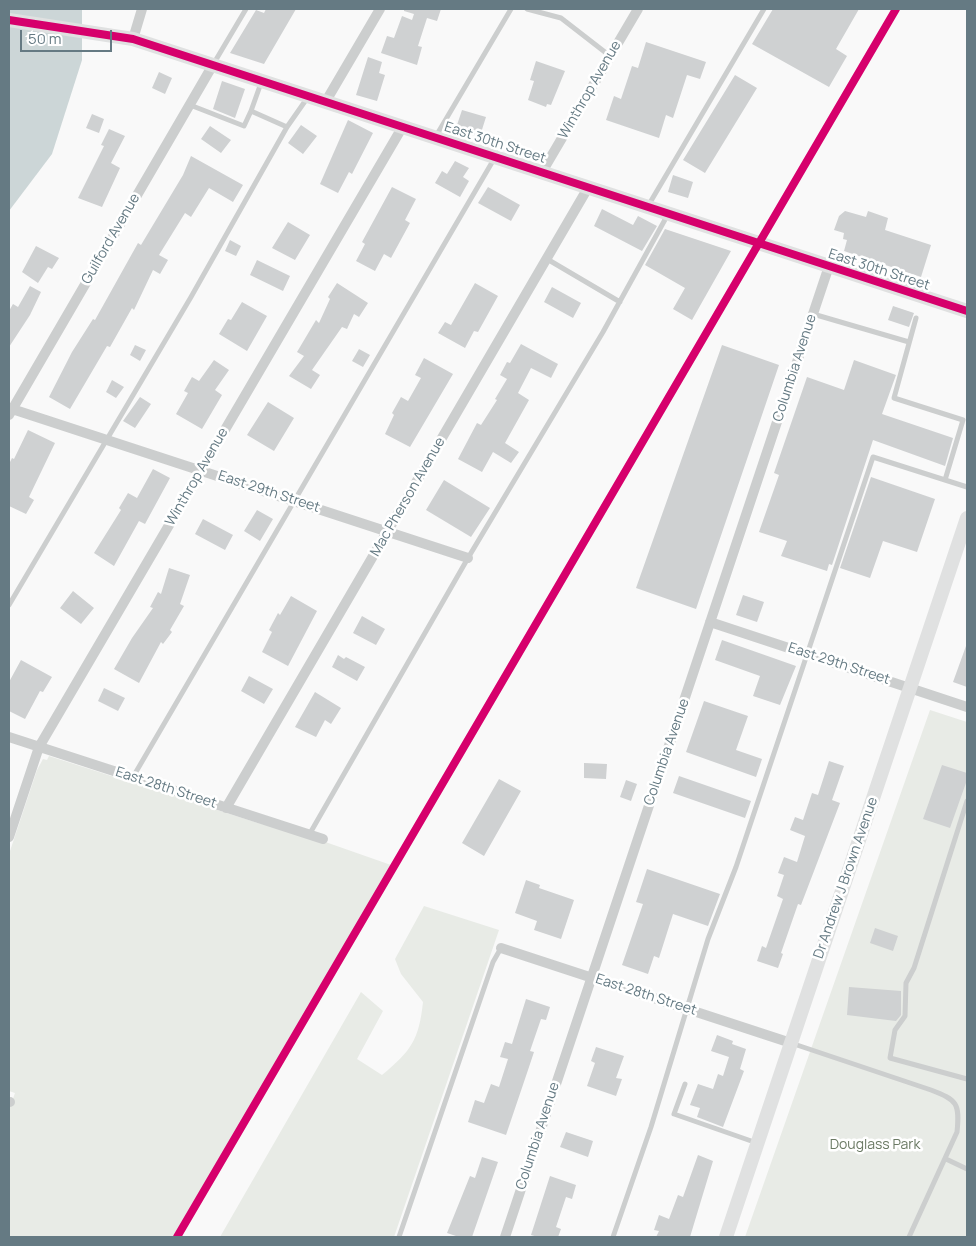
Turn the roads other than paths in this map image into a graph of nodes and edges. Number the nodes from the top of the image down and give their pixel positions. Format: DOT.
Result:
graph roads {
  1 [pos="142,9"];
  2 [pos="246,9"];
  3 [pos="380,9"];
  4 [pos="511,9"];
  5 [pos="527,9"];
  6 [pos="638,9"];
  7 [pos="764,9"];
  8 [pos="9,20"];
  9 [pos="133,38"];
  10 [pos="610,56"];
  11 [pos="214,64"];
  12 [pos="262,80"];
  13 [pos="310,95"];
  14 [pos="326,101"];
  15 [pos="190,105"];
  16 [pos="251,110"];
  17 [pos="403,126"];
  18 [pos="288,127"];
  19 [pos="436,136"];
  20 [pos="496,156"];
  21 [pos="542,172"];
  22 [pos="589,186"];
  23 [pos="648,206"];
  24 [pos="669,213"];
  25 [pos="547,259"];
  26 [pos="829,266"];
  27 [pos="620,302"];
  28 [pos="967,311"];
  29 [pos="813,314"];
  30 [pos="916,318"];
  31 [pos="909,342"];
  32 [pos="10,411"];
  33 [pos="107,439"];
  34 [pos="201,470"];
  35 [pos="945,480"];
  36 [pos="967,487"];
  37 [pos="294,500"];
  38 [pos="967,518"];
  39 [pos="388,531"];
  40 [pos="468,558"];
  41 [pos="9,605"];
  42 [pos="710,622"];
  43 [pos="807,654"];
  44 [pos="910,687"];
  45 [pos="967,706"];
  46 [pos="9,737"];
  47 [pos="40,747"];
  48 [pos="133,777"];
  49 [pos="967,801"];
  50 [pos="226,808"];
  51 [pos="309,835"];
  52 [pos="9,837"];
  53 [pos="323,839"];
  54 [pos="501,948"];
  55 [pos="591,977"];
  56 [pos="688,1008"];
  57 [pos="791,1043"];
  58 [pos="967,1079"];
  59 [pos="685,1084"];
  60 [pos="757,1143"];
  61 [pos="946,1159"];
  62 [pos="967,1169"];
  63 [pos="399,1237"];
  64 [pos="505,1237"];
  65 [pos="613,1237"];
  66 [pos="726,1237"];
  67 [pos="909,1237"];
  1 -- 9 [label="street"];
  2 -- 11 [label="lane"];
  3 -- 14 [label="street"];
  4 -- 19 [label="lane"];
  5 -- 10 [label="lane"];
  6 -- 10 [label="street, Winthrop Avenue"];
  7 -- 23 [label="lane"];
  8 -- 9 [label="main road, East 30th Street"];
  9 -- 11 [label="main road, East 30th Street"];
  10 -- 21 [label="street, Winthrop Avenue"];
  11 -- 12 [label="main road, East 30th Street"];
  11 -- 15 [label="street, Guilford Avenue"];
  12 -- 13 [label="main road, East 30th Street"];
  12 -- 16 [label="lane"];
  13 -- 14 [label="main road, East 30th Street"];
  13 -- 18 [label="lane"];
  14 -- 17 [label="main road, East 30th Street"];
  15 -- 16 [label="lane"];
  15 -- 32 [label="street, Guilford Avenue"];
  16 -- 18 [label="lane"];
  17 -- 19 [label="main road, East 30th Street"];
  17 -- 34 [label="street, Winthrop Avenue"];
  18 -- 33 [label="lane"];
  19 -- 20 [label="main road, East 30th Street"];
  20 -- 21 [label="main road, East 30th Street"];
  20 -- 37 [label="lane"];
  21 -- 22 [label="main road, East 30th Street"];
  22 -- 23 [label="main road, East 30th Street"];
  22 -- 25 [label="street, Mac Pherson Avenue"];
  23 -- 24 [label="main road, East 30th Street"];
  24 -- 26 [label="main road, East 30th Street"];
  24 -- 27 [label="lane"];
  25 -- 27 [label="lane"];
  25 -- 39 [label="street, Mac Pherson Avenue"];
  26 -- 28 [label="main road, East 30th Street"];
  26 -- 29 [label="street, Columbia Avenue"];
  27 -- 40 [label="lane"];
  29 -- 31 [label="lane"];
  29 -- 42 [label="street, Columbia Avenue"];
  30 -- 31 [label="lane"];
  31 -- 35 [label="lane"];
  32 -- 33 [label="street, East 29th Street"];
  33 -- 34 [label="street, East 29th Street"];
  33 -- 41 [label="lane"];
  34 -- 37 [label="street, East 29th Street"];
  34 -- 47 [label="street, Winthrop Avenue"];
  35 -- 36 [label="lane"];
  35 -- 43 [label="lane"];
  37 -- 39 [label="street, East 29th Street"];
  37 -- 48 [label="lane"];
  38 -- 44 [label="main road, Dr Andrew J Brown Avenue"];
  39 -- 40 [label="street, East 29th Street"];
  39 -- 50 [label="street, Mac Pherson Avenue"];
  40 -- 51 [label="lane"];
  42 -- 43 [label="street, East 29th Street"];
  42 -- 55 [label="street, Columbia Avenue"];
  43 -- 44 [label="street, East 29th Street"];
  43 -- 56 [label="lane"];
  44 -- 45 [label="street, East 29th Street"];
  44 -- 57 [label="main road, Dr Andrew J Brown Avenue"];
  46 -- 47 [label="street, East 28th Street"];
  47 -- 48 [label="street, East 28th Street"];
  47 -- 52 [label="street, Winthrop Avenue"];
  48 -- 50 [label="street, East 28th Street"];
  49 -- 58 [label="lane"];
  50 -- 51 [label="street, East 28th Street"];
  51 -- 53 [label="street, East 28th Street"];
  54 -- 55 [label="street, East 28th Street"];
  54 -- 63 [label="lane"];
  55 -- 56 [label="street, East 28th Street"];
  55 -- 64 [label="street, Columbia Avenue"];
  56 -- 57 [label="street, East 28th Street"];
  56 -- 65 [label="lane"];
  57 -- 60 [label="main road, Dr Andrew J Brown Avenue"];
  57 -- 61 [label="lane"];
  59 -- 60 [label="lane"];
  60 -- 66 [label="main road, Dr Andrew J Brown Avenue"];
  61 -- 62 [label="lane"];
  61 -- 67 [label="lane"];
}
